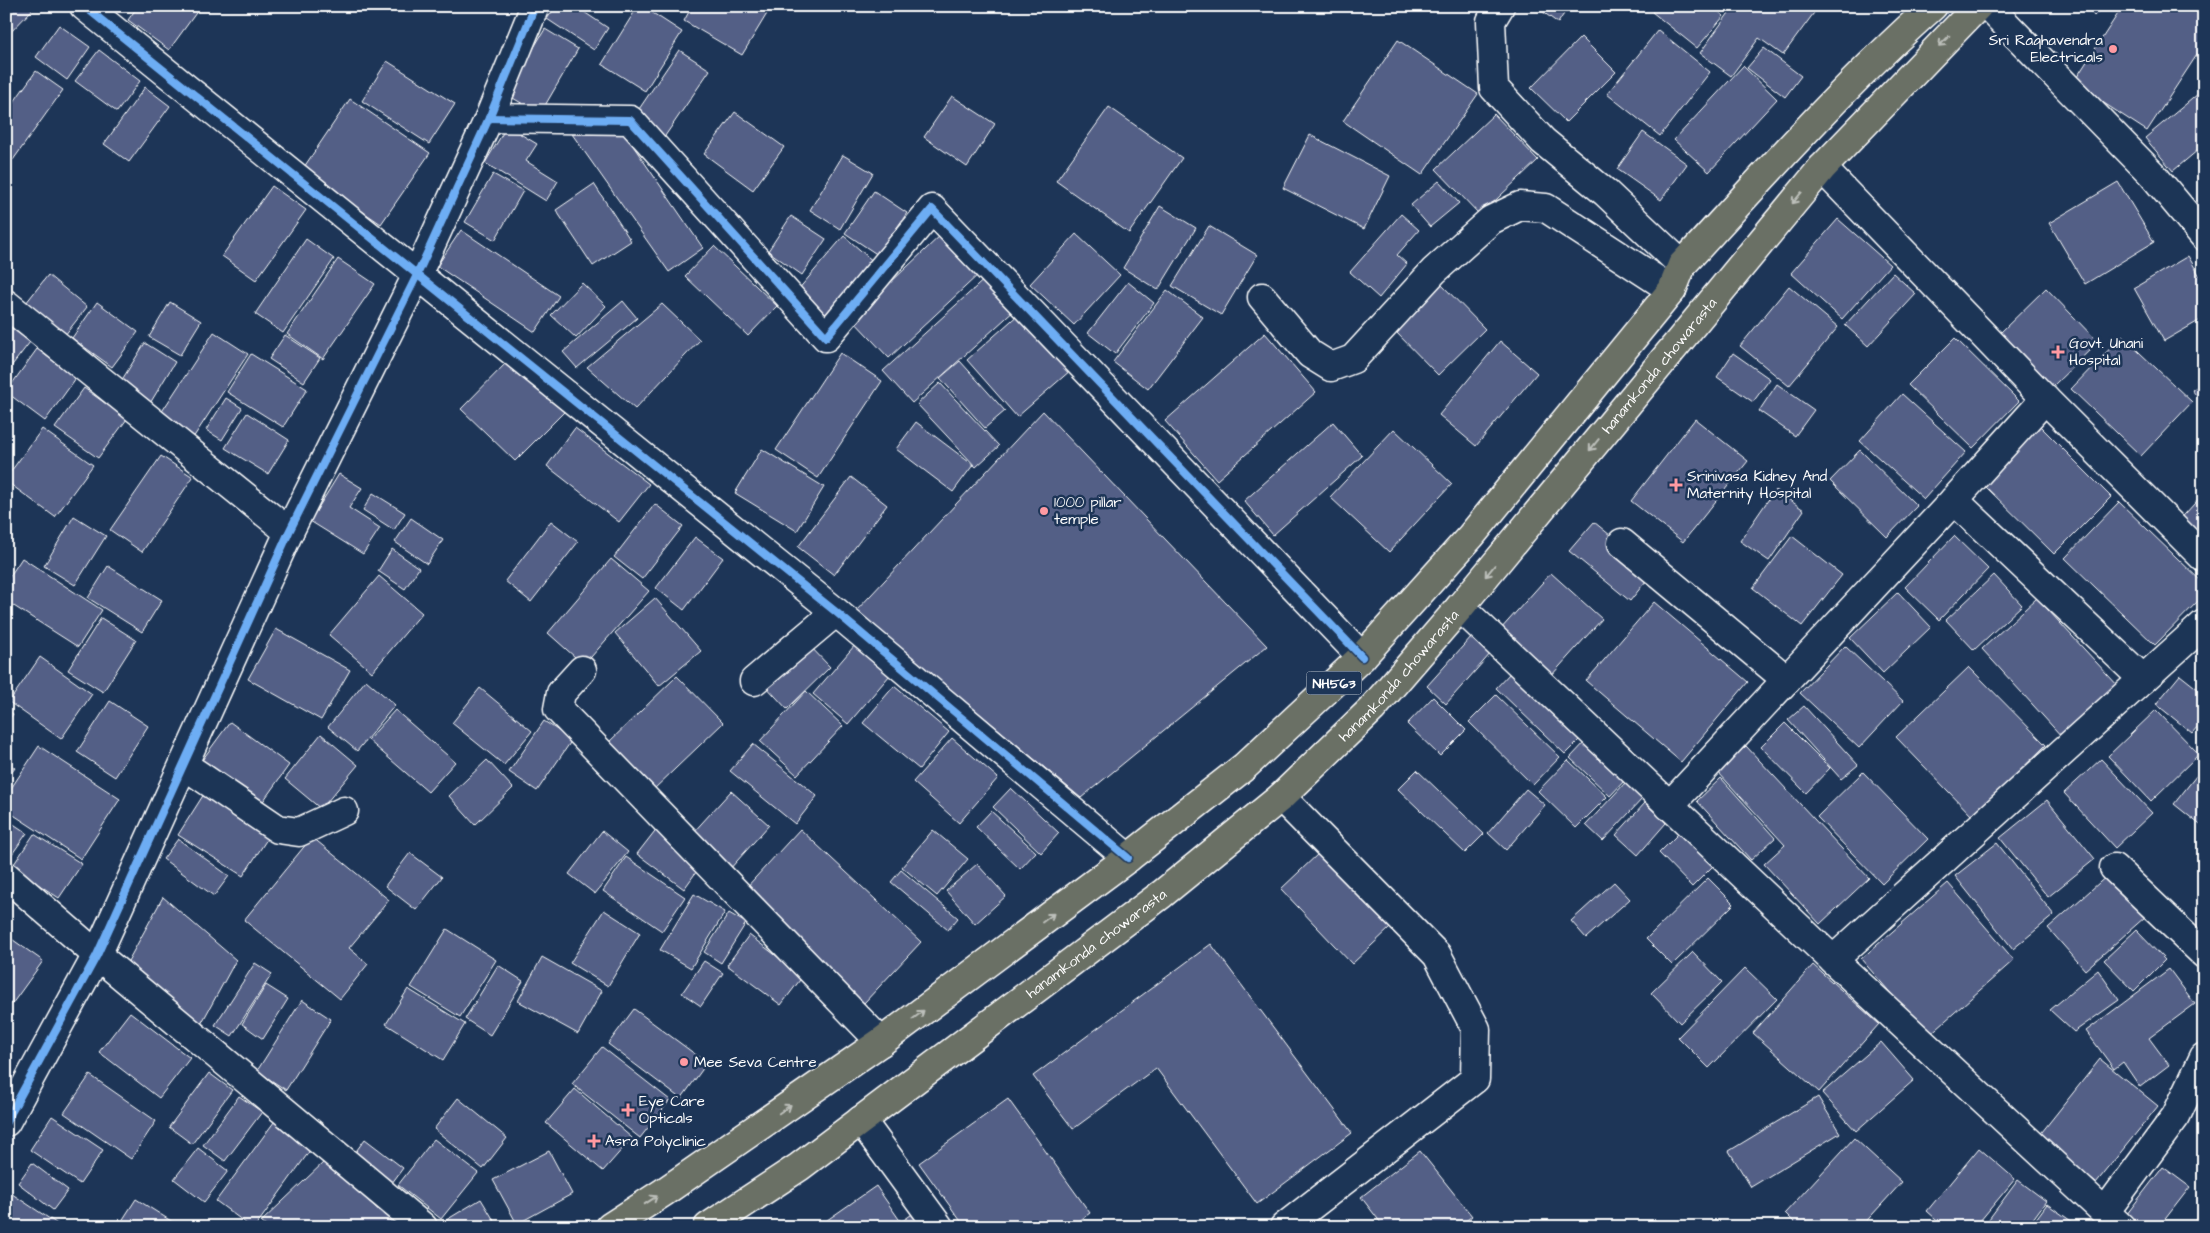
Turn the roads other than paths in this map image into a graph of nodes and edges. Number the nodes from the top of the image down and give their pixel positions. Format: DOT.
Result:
graph roads {
  1 [pos="84,6"];
  2 [pos="535,6"];
  3 [pos="1500,6"];
  4 [pos="1933,6"];
  5 [pos="1978,6"];
  6 [pos="1988,6"];
  7 [pos="489,118"];
  8 [pos="1822,168"];
  9 [pos="2204,236"];
  10 [pos="416,275"];
  11 [pos="1677,278"];
  12 [pos="1262,297"];
  13 [pos="6,304"];
  14 [pos="2045,399"];
  15 [pos="1954,500"];
  16 [pos="289,532"];
  17 [pos="1622,543"];
  18 [pos="2204,558"];
  19 [pos="1460,607"];
  20 [pos="836,612"];
  21 [pos="2204,624"];
  22 [pos="1362,657"];
  23 [pos="582,670"];
  24 [pos="2143,678"];
  25 [pos="1786,680"];
  26 [pos="754,681"];
  27 [pos="184,765"];
  28 [pos="1281,797"];
  29 [pos="1669,806"];
  30 [pos="344,811"];
  31 [pos="1128,858"];
  32 [pos="2114,868"];
  33 [pos="6,876"];
  34 [pos="2204,954"];
  35 [pos="97,955"];
  36 [pos="1833,960"];
  37 [pos="881,1042"];
  38 [pos="2204,1056"];
  39 [pos="861,1120"];
  40 [pos="6,1122"];
  41 [pos="2113,1219"];
  42 [pos="723,1223"];
  43 [pos="423,1227"];
  44 [pos="610,1227"];
  45 [pos="939,1227"];
  46 [pos="1284,1227"];
  1 -- 10 [label="street"];
  2 -- 7 [label="street"];
  3 -- 11 [label="street"];
  4 -- 11 [label="highway, NH563"];
  5 -- 8 [label="highway, hanamkonda chowarasta / NH563, one-way"];
  6 -- 9 [label="street"];
  7 -- 10 [label="street"];
  7 -- 22 [label="street"];
  8 -- 14 [label="street"];
  8 -- 19 [label="highway, hanamkonda chowarasta / NH563, one-way"];
  10 -- 16 [label="street"];
  10 -- 20 [label="street"];
  11 -- 12 [label="street"];
  11 -- 22 [label="highway, NH563"];
  13 -- 16 [label="street"];
  14 -- 15 [label="street"];
  14 -- 18 [label="street"];
  15 -- 24 [label="street"];
  15 -- 25 [label="street"];
  16 -- 27 [label="street"];
  17 -- 25 [label="street"];
  19 -- 28 [label="highway, hanamkonda chowarasta / NH563"];
  19 -- 29 [label="street"];
  20 -- 26 [label="street"];
  20 -- 31 [label="street"];
  21 -- 24 [label="street"];
  22 -- 31 [label="highway, NH563"];
  23 -- 37 [label="street"];
  24 -- 36 [label="street"];
  25 -- 29 [label="street"];
  27 -- 30 [label="street"];
  27 -- 35 [label="street"];
  28 -- 39 [label="highway, hanamkonda chowarasta / NH563"];
  28 -- 46 [label="street"];
  29 -- 36 [label="street"];
  37 -- 31 [label="highway, NH563, one-way"];
  32 -- 34 [label="street"];
  33 -- 35 [label="street"];
  35 -- 40 [label="street"];
  35 -- 43 [label="street"];
  36 -- 41 [label="street"];
  44 -- 37 [label="highway, NH563, one-way"];
  38 -- 41 [label="street"];
  39 -- 42 [label="highway, hanamkonda chowarasta / NH563"];
  39 -- 45 [label="street"];
}
